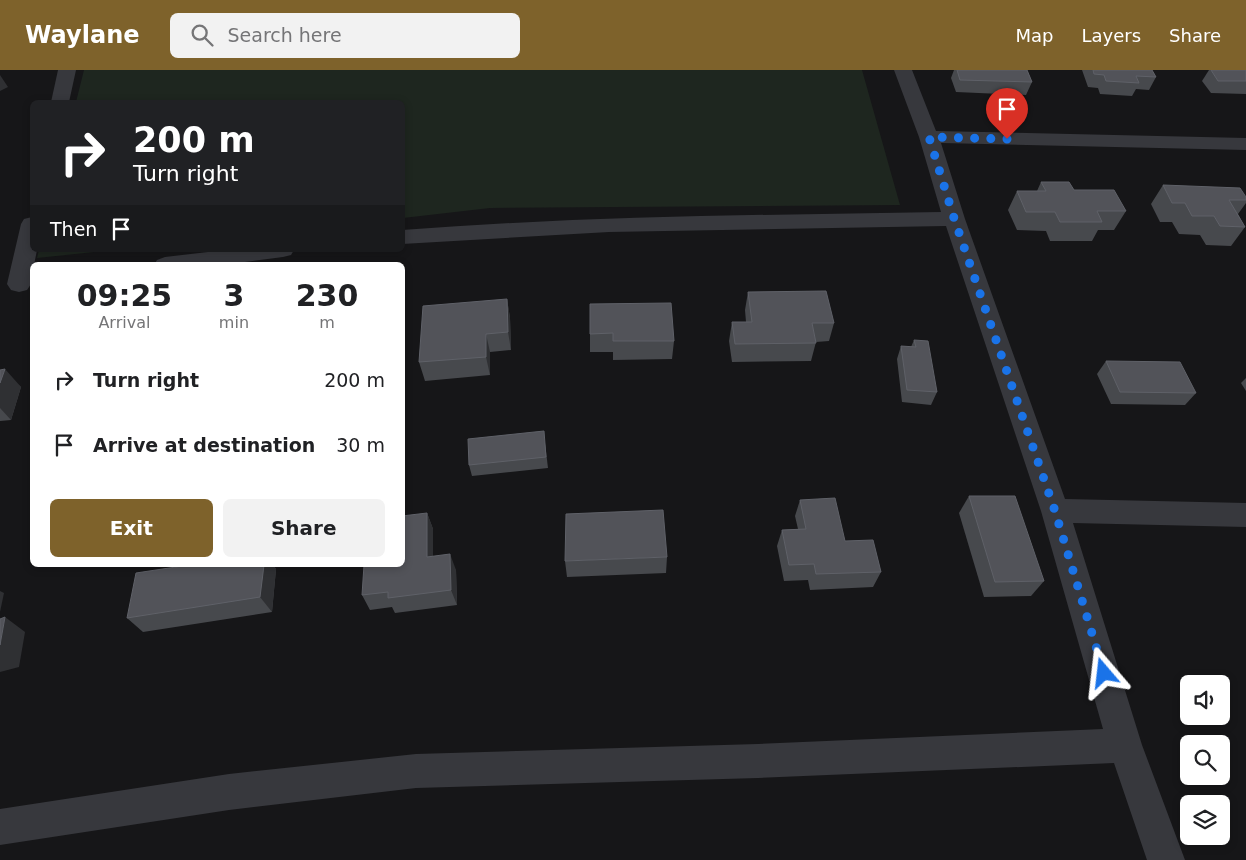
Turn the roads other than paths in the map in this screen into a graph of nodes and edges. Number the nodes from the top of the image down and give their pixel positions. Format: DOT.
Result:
graph roads {
  1 [pos="67,70"];
  2 [pos="903,70"];
  3 [pos="60,100"];
  4 [pos="929,137"];
  5 [pos="1246,144"];
  6 [pos="954,218"];
  7 [pos="30,232"];
  8 [pos="405,237"];
  9 [pos="267,252"];
  10 [pos="189,262"];
  11 [pos="17,284"];
  12 [pos="1055,511"];
  13 [pos="1246,514"];
  14 [pos="1125,744"];
  15 [pos="0,827"];
  16 [pos="1166,860"];
  1 -- 3 [label="street"];
  2 -- 4 [label="street"];
  4 -- 5 [label="street"];
  4 -- 6 [label="street"];
  6 -- 8 [label="street"];
  6 -- 12 [label="street"];
  7 -- 11 [label="street"];
  9 -- 10 [label="street"];
  12 -- 13 [label="street"];
  12 -- 14 [label="street"];
  14 -- 15 [label="street"];
  14 -- 16 [label="street"];
}
